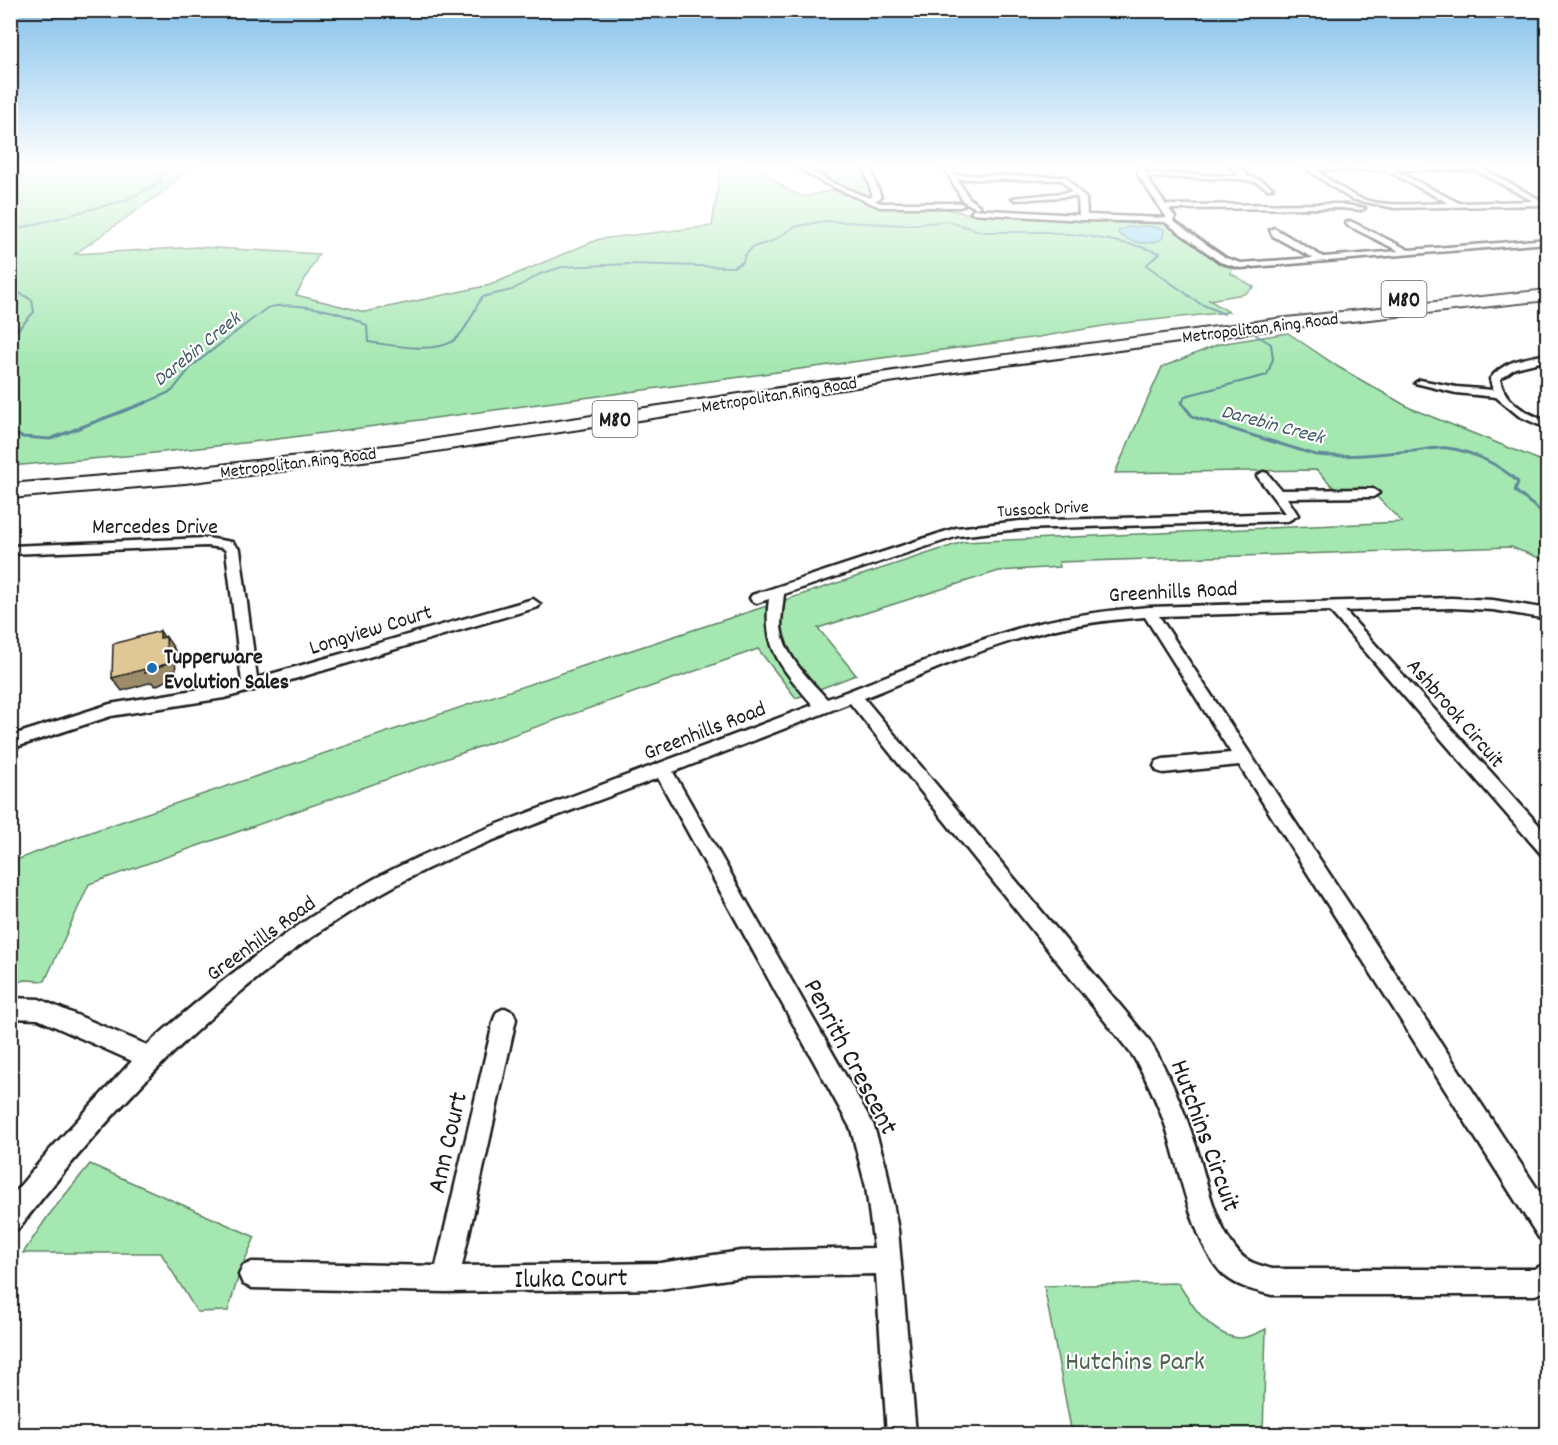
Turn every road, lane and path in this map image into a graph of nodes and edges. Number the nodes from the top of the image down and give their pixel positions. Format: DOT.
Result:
graph roads {
  1 [pos="1185,233"];
  2 [pos="1275,233"];
  3 [pos="1371,233"];
  4 [pos="1548,241"];
  5 [pos="1406,251"];
  6 [pos="1321,259"];
  7 [pos="1548,285"];
  8 [pos="1548,295"];
  9 [pos="1545,360"];
  10 [pos="1420,383"];
  11 [pos="1500,394"];
  12 [pos="1548,426"];
  13 [pos="10,476"];
  14 [pos="1263,476"];
  15 [pos="10,491"];
  16 [pos="1373,493"];
  17 [pos="1278,494"];
  18 [pos="10,550"];
  19 [pos="777,591"];
  20 [pos="757,598"];
  21 [pos="532,604"];
  22 [pos="1333,606"];
  23 [pos="1149,612"];
  24 [pos="1548,614"];
  25 [pos="250,686"];
  26 [pos="853,696"];
  27 [pos="824,707"];
  28 [pos="10,743"];
  29 [pos="1244,758"];
  30 [pos="1163,766"];
  31 [pos="662,769"];
  32 [pos="1548,848"];
  33 [pos="10,1008"];
  34 [pos="505,1019"];
  35 [pos="149,1057"];
  36 [pos="10,1219"];
  37 [pos="1548,1229"];
  38 [pos="888,1261"];
  39 [pos="252,1275"];
  40 [pos="1548,1276"];
  41 [pos="446,1279"];
  42 [pos="902,1434"];
  1 -- 6 [label="street"];
  2 -- 6 [label="street"];
  3 -- 5 [label="street"];
  4 -- 5 [label="street"];
  5 -- 6 [label="street"];
  7 -- 13 [label="highway, Metropolitan Ring Road / M80"];
  8 -- 15 [label="highway, Metropolitan Ring Road / M80"];
  9 -- 11 [label="street"];
  10 -- 11 [label="street"];
  11 -- 12 [label="street"];
  14 -- 17 [label="street, Tussock Drive"];
  16 -- 17 [label="street"];
  17 -- 19 [label="street, Tussock Drive"];
  18 -- 25 [label="street, Mercedes Drive"];
  19 -- 20 [label="street, Tussock Drive"];
  19 -- 27 [label="street"];
  21 -- 25 [label="street, Longview Court"];
  22 -- 23 [label="street, Greenhills Road"];
  22 -- 24 [label="street, Greenhills Road"];
  22 -- 32 [label="street, Ashbrook Circuit"];
  23 -- 26 [label="street, Greenhills Road"];
  23 -- 29 [label="street"];
  25 -- 28 [label="street, Longview Court"];
  26 -- 27 [label="street, Greenhills Road"];
  26 -- 40 [label="street, Hutchins Circuit"];
  27 -- 31 [label="street, Greenhills Road"];
  29 -- 30 [label="street"];
  29 -- 37 [label="street"];
  31 -- 35 [label="street, Greenhills Road"];
  31 -- 38 [label="street, Penrith Crescent"];
  33 -- 35 [label="street"];
  34 -- 41 [label="street, Ann Court"];
  35 -- 36 [label="street, Greenhills Road"];
  38 -- 41 [label="street, Iluka Court"];
  38 -- 42 [label="street, Penrith Crescent"];
  39 -- 41 [label="street, Iluka Court"];
}
